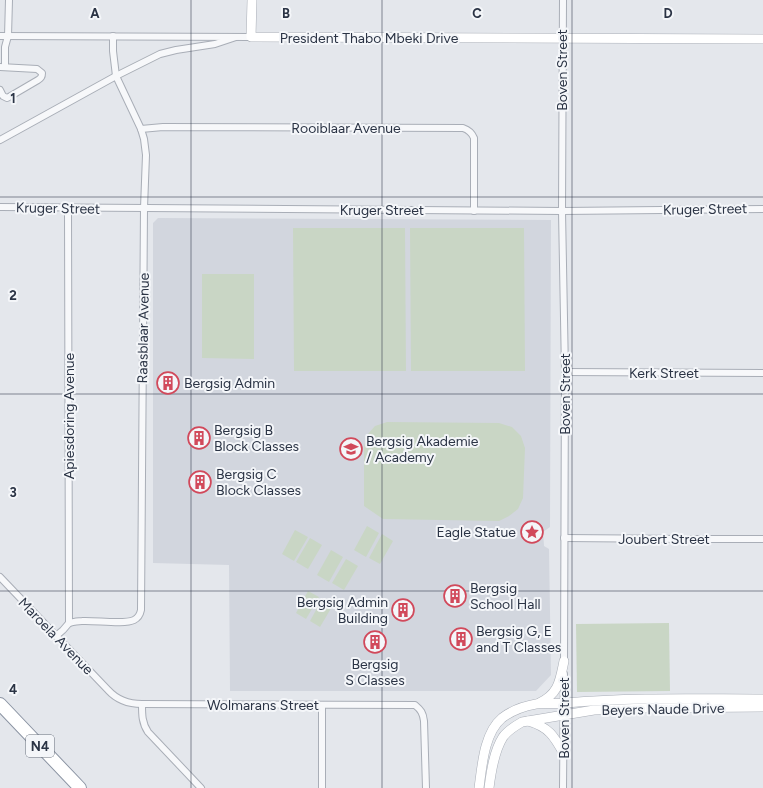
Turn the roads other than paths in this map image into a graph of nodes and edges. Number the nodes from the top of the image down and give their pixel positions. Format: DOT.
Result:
graph roads {
  1 [pos="8,0"];
  2 [pos="252,0"];
  3 [pos="563,0"];
  4 [pos="0,36"];
  5 [pos="8,36"];
  6 [pos="113,36"];
  7 [pos="236,37"];
  8 [pos="251,37"];
  9 [pos="562,39"];
  10 [pos="763,39"];
  11 [pos="2,67"];
  12 [pos="116,76"];
  13 [pos="0,90"];
  14 [pos="142,129"];
  15 [pos="0,140"];
  16 [pos="0,207"];
  17 [pos="68,208"];
  18 [pos="144,208"];
  19 [pos="763,208"];
  20 [pos="474,211"];
  21 [pos="562,211"];
  22 [pos="565,372"];
  23 [pos="763,373"];
  24 [pos="564,538"];
  25 [pos="763,539"];
  26 [pos="0,577"];
  27 [pos="69,623"];
  28 [pos="56,636"];
  29 [pos="564,661"];
  30 [pos="112,695"];
  31 [pos="763,700"];
  32 [pos="564,703"];
  33 [pos="0,704"];
  34 [pos="142,704"];
  35 [pos="536,704"];
  36 [pos="322,706"];
  37 [pos="763,707"];
  38 [pos="564,714"];
  39 [pos="527,721"];
  40 [pos="564,754"];
  41 [pos="80,788"];
  42 [pos="201,788"];
  43 [pos="322,788"];
  44 [pos="426,788"];
  45 [pos="479,788"];
  46 [pos="489,788"];
  47 [pos="563,788"];
  1 -- 5 [label="street"];
  2 -- 8 [label="street"];
  3 -- 9 [label="street, Boven Street"];
  4 -- 5 [label="street"];
  5 -- 6 [label="street"];
  5 -- 11 [label="street"];
  6 -- 7 [label="street"];
  6 -- 12 [label="street, Raasblaar Avenue"];
  7 -- 8 [label="street, President Thabo Mbeki Drive"];
  7 -- 12 [label="street, President Thabo Mbeki Drive"];
  8 -- 9 [label="street, President Thabo Mbeki Drive"];
  9 -- 10 [label="street, President Thabo Mbeki Drive"];
  9 -- 21 [label="street, Boven Street"];
  11 -- 13 [label="street"];
  12 -- 14 [label="street, Raasblaar Avenue"];
  12 -- 15 [label="street, President Thabo Mbeki Drive"];
  14 -- 18 [label="street, Raasblaar Avenue"];
  14 -- 20 [label="street, Rooiblaar Avenue"];
  16 -- 17 [label="street, Kruger Street"];
  17 -- 18 [label="street, Kruger Street"];
  17 -- 27 [label="street, Apiesdoring Avenue"];
  18 -- 20 [label="street, Kruger Street"];
  18 -- 27 [label="street, Raasblaar Avenue"];
  19 -- 21 [label="street, Kruger Street"];
  20 -- 21 [label="street, Kruger Street"];
  21 -- 22 [label="street, Boven Street"];
  22 -- 23 [label="street, Kerk Street"];
  22 -- 24 [label="street, Boven Street"];
  24 -- 25 [label="street, Joubert Street"];
  24 -- 29 [label="street, Boven Street"];
  26 -- 28 [label="street, Maroela Avenue"];
  27 -- 28 [label="street"];
  28 -- 30 [label="street, Maroela Avenue"];
  29 -- 32 [label="street, Boven Street"];
  29 -- 35 [label="street"];
  30 -- 34 [label="street, Wolmarans Street"];
  31 -- 32 [label="street, Beyers Naude Drive"];
  32 -- 35 [label="street, Beyers Naude Drive"];
  32 -- 38 [label="street, Boven Street"];
  33 -- 41 [label="highway, N4"];
  34 -- 36 [label="street, Wolmarans Street"];
  34 -- 42 [label="street"];
  35 -- 45 [label="street"];
  36 -- 43 [label="street"];
  36 -- 44 [label="street, Wolmarans Street"];
  37 -- 38 [label="street, Beyers Naude Drive"];
  38 -- 39 [label="street, Beyers Naude Drive"];
  38 -- 40 [label="street, Boven Street"];
  39 -- 40 [label="street"];
  39 -- 46 [label="street, Beyers Naude Drive"];
  40 -- 47 [label="street, Boven Street"];
}
